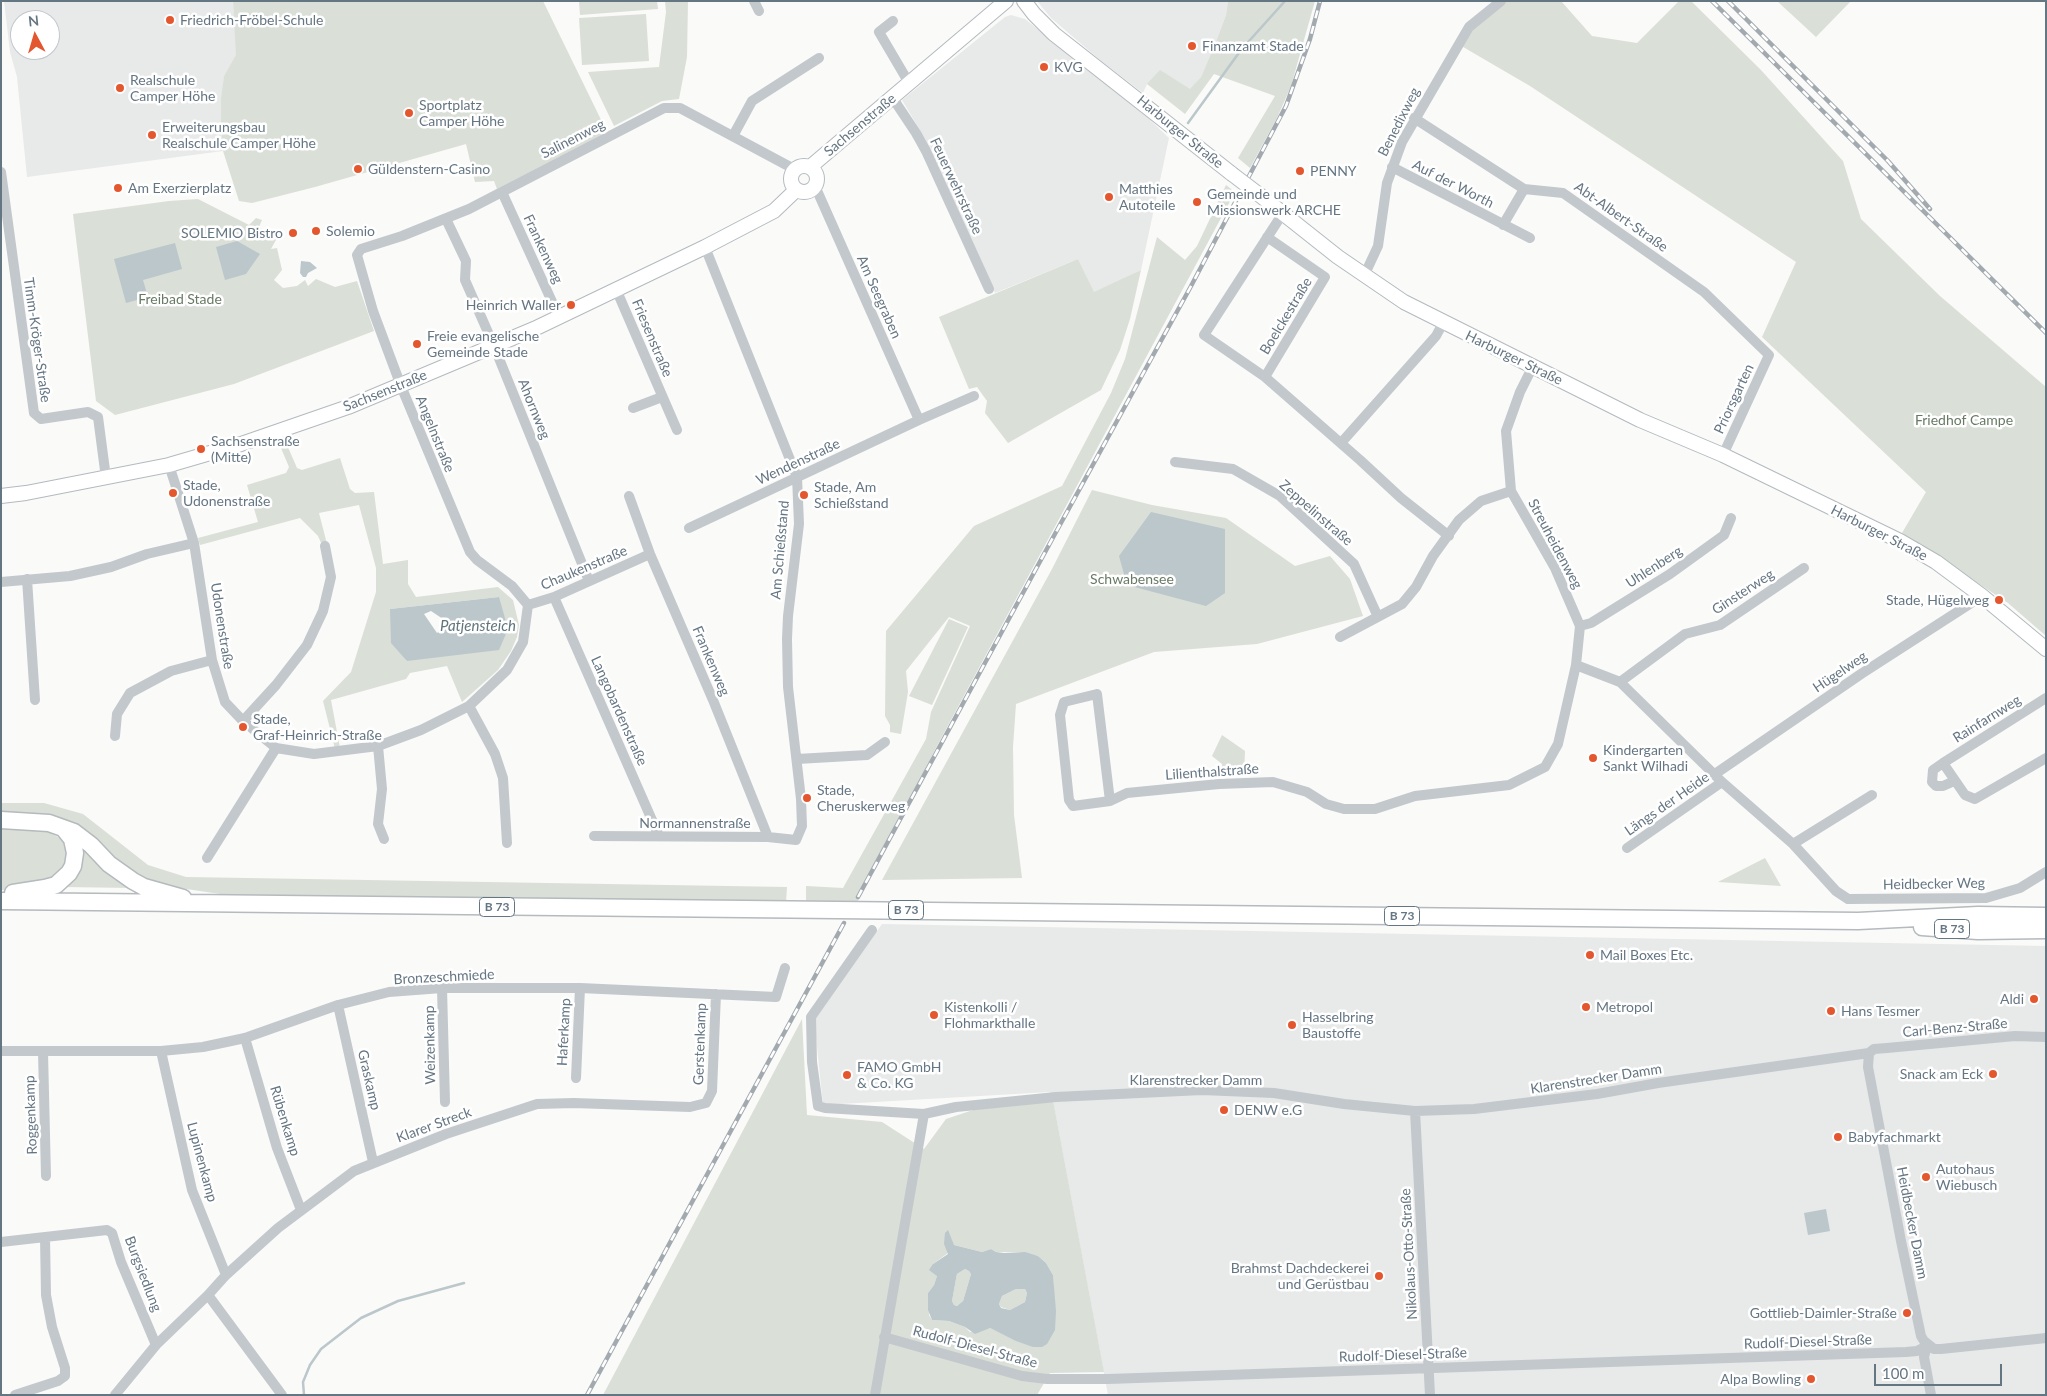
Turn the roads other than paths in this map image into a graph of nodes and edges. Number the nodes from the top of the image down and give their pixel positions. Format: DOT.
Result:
graph roads {
  1 [pos="754,1"];
  2 [pos="1006,1"];
  3 [pos="1024,1"];
  4 [pos="1501,1"];
  5 [pos="759,11"];
  6 [pos="893,21"];
  7 [pos="820,58"];
  8 [pos="909,83"];
  9 [pos="892,97"];
  10 [pos="1414,118"];
  11 [pos="733,136"];
  12 [pos="810,167"];
  13 [pos="1392,167"];
  14 [pos="794,169"];
  15 [pos="1,172"];
  16 [pos="815,186"];
  17 [pos="1524,189"];
  18 [pos="796,190"];
  19 [pos="502,192"];
  20 [pos="3,196"];
  21 [pos="4,211"];
  22 [pos="1283,213"];
  23 [pos="446,219"];
  24 [pos="1503,224"];
  25 [pos="1267,237"];
  26 [pos="1530,238"];
  27 [pos="705,247"];
  28 [pos="361,249"];
  29 [pos="1364,276"];
  30 [pos="616,289"];
  31 [pos="989,289"];
  32 [pos="559,317"];
  33 [pos="1443,323"];
  34 [pos="494,346"];
  35 [pos="1769,355"];
  36 [pos="1533,366"];
  37 [pos="1265,377"];
  38 [pos="401,386"];
  39 [pos="974,396"];
  40 [pos="662,397"];
  41 [pos="633,408"];
  42 [pos="919,420"];
  43 [pos="677,430"];
  44 [pos="1341,443"];
  45 [pos="1723,455"];
  46 [pos="1175,462"];
  47 [pos="169,465"];
  48 [pos="797,477"];
  49 [pos="106,478"];
  50 [pos="1511,491"];
  51 [pos="1,496"];
  52 [pos="629,496"];
  53 [pos="1731,518"];
  54 [pos="689,528"];
  55 [pos="1449,536"];
  56 [pos="194,543"];
  57 [pos="325,546"];
  58 [pos="650,554"];
  59 [pos="1804,568"];
  60 [pos="27,579"];
  61 [pos="1,582"];
  62 [pos="589,582"];
  63 [pos="1982,596"];
  64 [pos="554,597"];
  65 [pos="528,605"];
  66 [pos="1378,617"];
  67 [pos="1580,626"];
  68 [pos="1340,637"];
  69 [pos="2046,649"];
  70 [pos="212,660"];
  71 [pos="1576,665"];
  72 [pos="1620,682"];
  73 [pos="2046,698"];
  74 [pos="35,700"];
  75 [pos="469,706"];
  76 [pos="243,721"];
  77 [pos="115,736"];
  78 [pos="885,742"];
  79 [pos="378,746"];
  80 [pos="276,748"];
  81 [pos="2046,758"];
  82 [pos="797,759"];
  83 [pos="1943,763"];
  84 [pos="1715,774"];
  85 [pos="1953,778"];
  86 [pos="1722,782"];
  87 [pos="1872,795"];
  88 [pos="1110,801"];
  89 [pos="1,820"];
  90 [pos="64,829"];
  91 [pos="594,836"];
  92 [pos="658,836"];
  93 [pos="768,837"];
  94 [pos="384,839"];
  95 [pos="796,840"];
  96 [pos="507,843"];
  97 [pos="1793,844"];
  98 [pos="1627,848"];
  99 [pos="207,858"];
  100 [pos="2046,872"];
  101 [pos="1,894"];
  102 [pos="1,901"];
  103 [pos="204,904"];
  104 [pos="2046,916"];
  105 [pos="1858,920"];
  106 [pos="872,930"];
  107 [pos="2046,930"];
  108 [pos="785,968"];
  109 [pos="442,988"];
  110 [pos="580,988"];
  111 [pos="716,994"];
  112 [pos="338,1005"];
  113 [pos="2046,1037"];
  114 [pos="246,1038"];
  115 [pos="1,1051"];
  116 [pos="161,1051"];
  117 [pos="43,1052"];
  118 [pos="1869,1053"];
  119 [pos="576,1078"];
  120 [pos="711,1096"];
  121 [pos="445,1102"];
  122 [pos="1414,1111"];
  123 [pos="924,1114"];
  124 [pos="373,1162"];
  125 [pos="46,1176"];
  126 [pos="301,1210"];
  127 [pos="45,1237"];
  128 [pos="1,1242"];
  129 [pos="226,1275"];
  130 [pos="208,1295"];
  131 [pos="884,1337"];
  132 [pos="2046,1338"];
  133 [pos="156,1345"];
  134 [pos="1927,1346"];
  135 [pos="1428,1367"];
  136 [pos="15,1395"];
  137 [pos="115,1395"];
  138 [pos="282,1395"];
  139 [pos="875,1395"];
  140 [pos="1430,1395"];
  141 [pos="1931,1395"];
  1 -- 5 [label="street"];
  2 -- 8 [label="main road, Sachsenstraße"];
  3 -- 22 [label="main road, Harburger Straße, bridge"];
  4 -- 10 [label="street, Benedixweg"];
  6 -- 8 [label="street, Sachsenstraße"];
  7 -- 11 [label="street"];
  8 -- 9 [label="main road, Sachsenstraße"];
  9 -- 12 [label="main road, Sachsenstraße"];
  9 -- 31 [label="street, Feuerwehrstraße"];
  10 -- 13 [label="street, Benedixweg"];
  10 -- 17 [label="street, Abt-Albert-Straße"];
  11 -- 14 [label="street, Salinenweg"];
  11 -- 19 [label="street, Salinenweg"];
  12 -- 14 [label="main road"];
  12 -- 16 [label="main road"];
  13 -- 24 [label="street, Auf der Worth"];
  13 -- 29 [label="street, Benedixweg"];
  14 -- 18 [label="main road"];
  15 -- 20 [label="street, Timm-Kröger-Straße"];
  16 -- 18 [label="main road"];
  16 -- 42 [label="street, Am Seegraben"];
  17 -- 24 [label="street, Auf der Worth"];
  17 -- 35 [label="street, Abt-Albert-Straße"];
  18 -- 27 [label="main road, Sachsenstraße"];
  19 -- 23 [label="street, Salinenweg"];
  19 -- 32 [label="street, Frankenweg"];
  20 -- 21 [label="street, Timm-Kröger-Straße"];
  21 -- 49 [label="street, Timm-Kröger-Straße"];
  22 -- 25 [label="street"];
  22 -- 29 [label="main road, Harburger Straße"];
  23 -- 28 [label="street, Salinenweg"];
  23 -- 34 [label="street, Ahornweg"];
  24 -- 26 [label="street, Auf der Worth"];
  25 -- 37 [label="street, Boelckestraße"];
  25 -- 37 [label="street"];
  27 -- 30 [label="main road, Sachsenstraße"];
  27 -- 48 [label="street, Am Schießstand"];
  28 -- 38 [label="street, Angelnstraße"];
  29 -- 33 [label="main road, Harburger Straße"];
  30 -- 32 [label="main road, Sachsenstraße"];
  30 -- 40 [label="street, Friesenstraße"];
  32 -- 34 [label="main road, Sachsenstraße"];
  33 -- 36 [label="main road, Harburger Straße"];
  33 -- 44 [label="street"];
  34 -- 38 [label="main road, Sachsenstraße"];
  34 -- 62 [label="street, Ahornweg"];
  35 -- 45 [label="street, Priorsgarten"];
  36 -- 45 [label="main road, Harburger Straße"];
  36 -- 50 [label="street, Streuheidenweg"];
  37 -- 44 [label="street"];
  38 -- 47 [label="main road, Sachsenstraße"];
  38 -- 65 [label="street, Angelnstraße"];
  39 -- 42 [label="street, Wendenstraße"];
  40 -- 41 [label="street, Friesenstraße"];
  40 -- 43 [label="street, Friesenstraße"];
  42 -- 48 [label="street, Wendenstraße"];
  44 -- 55 [label="street"];
  45 -- 63 [label="main road, Harburger Straße"];
  46 -- 66 [label="street, Zeppelinstraße"];
  47 -- 49 [label="main road, Sachsenstraße"];
  47 -- 56 [label="street, Udonenstraße"];
  48 -- 54 [label="street, Wendenstraße"];
  48 -- 82 [label="street, Am Schießstand"];
  49 -- 51 [label="main road, Sachsenstraße"];
  50 -- 55 [label="street"];
  50 -- 67 [label="street, Streuheidenweg"];
  52 -- 58 [label="street, Frankenweg"];
  53 -- 67 [label="street, Uhlenberg"];
  55 -- 66 [label="street"];
  56 -- 60 [label="street"];
  56 -- 70 [label="street, Udonenstraße"];
  57 -- 76 [label="street"];
  58 -- 62 [label="street, Chaukenstraße"];
  58 -- 93 [label="street, Frankenweg"];
  59 -- 72 [label="street, Ginsterweg"];
  60 -- 61 [label="street"];
  60 -- 74 [label="street"];
  62 -- 64 [label="street, Chaukenstraße"];
  63 -- 69 [label="main road, Harburger Straße"];
  63 -- 84 [label="street, Hügelweg"];
  64 -- 65 [label="street, Chaukenstraße"];
  64 -- 92 [label="street, Langobardenstraße"];
  65 -- 75 [label="street"];
  66 -- 68 [label="street"];
  67 -- 71 [label="street, Streuheidenweg"];
  70 -- 76 [label="street, Udonenstraße"];
  70 -- 77 [label="street"];
  71 -- 72 [label="street"];
  71 -- 88 [label="street, Lilienthalstraße"];
  72 -- 84 [label="street"];
  73 -- 83 [label="street, Rainfarnweg"];
  75 -- 79 [label="street"];
  75 -- 96 [label="street"];
  76 -- 80 [label="street, Udonenstraße"];
  78 -- 82 [label="street"];
  79 -- 80 [label="street"];
  79 -- 94 [label="street"];
  80 -- 99 [label="street"];
  81 -- 85 [label="street"];
  82 -- 95 [label="street, Am Schießstand"];
  83 -- 85 [label="street"];
  83 -- 85 [label="street, Rainfarnweg"];
  84 -- 86 [label="street"];
  86 -- 97 [label="street"];
  86 -- 98 [label="street, Längs der Heide"];
  87 -- 97 [label="street"];
  88 -- 88 [label="street, Lilienthalstraße"];
  89 -- 90 [label="main road"];
  90 -- 101 [label="main road"];
  90 -- 103 [label="main road"];
  91 -- 92 [label="street, Normannenstraße"];
  92 -- 93 [label="street, Normannenstraße"];
  93 -- 95 [label="street, Normannenstraße"];
  97 -- 100 [label="street, Heidbecker Weg"];
  102 -- 103 [label="main road, B 73"];
  103 -- 105 [label="main road, B 73"];
  104 -- 105 [label="main road, B 73"];
  105 -- 107 [label="main road, B 73"];
  106 -- 123 [label="street, Klarenstrecker Damm"];
  108 -- 111 [label="street, Bronzeschmiede"];
  109 -- 110 [label="street, Bronzeschmiede"];
  109 -- 112 [label="street, Bronzeschmiede"];
  109 -- 121 [label="street, Weizenkamp"];
  110 -- 111 [label="street, Bronzeschmiede"];
  110 -- 119 [label="street, Haferkamp"];
  111 -- 120 [label="street, Gerstenkamp"];
  112 -- 114 [label="street, Bronzeschmiede"];
  112 -- 124 [label="street, Graskamp"];
  113 -- 118 [label="street, Carl-Benz-Straße"];
  114 -- 116 [label="street, Bronzeschmiede"];
  114 -- 126 [label="street, Rübenkamp"];
  115 -- 117 [label="street, Bronzeschmiede"];
  116 -- 117 [label="street, Bronzeschmiede"];
  116 -- 129 [label="street, Lupinenkamp"];
  117 -- 125 [label="street, Roggenkamp"];
  118 -- 122 [label="street, Klarenstrecker Damm"];
  118 -- 134 [label="street, Heidbecker Damm"];
  120 -- 124 [label="street, Klarer Streck"];
  122 -- 123 [label="street, Klarenstrecker Damm"];
  122 -- 135 [label="street, Nikolaus-Otto-Straße"];
  123 -- 131 [label="street"];
  124 -- 126 [label="street, Klarer Streck"];
  126 -- 129 [label="street, Klarer Streck"];
  127 -- 128 [label="street, Burgsiedlung"];
  127 -- 133 [label="street, Burgsiedlung"];
  127 -- 136 [label="street"];
  129 -- 130 [label="street, Klarer Streck"];
  130 -- 133 [label="street, Klarer Streck"];
  130 -- 138 [label="street"];
  131 -- 135 [label="street, Rudolf-Diesel-Straße"];
  131 -- 139 [label="street"];
  132 -- 134 [label="street"];
  133 -- 137 [label="street, Klarer Streck"];
  134 -- 135 [label="street, Rudolf-Diesel-Straße"];
  134 -- 141 [label="street, Heidbecker Damm"];
  135 -- 140 [label="street, Nikolaus-Otto-Straße"];
}
